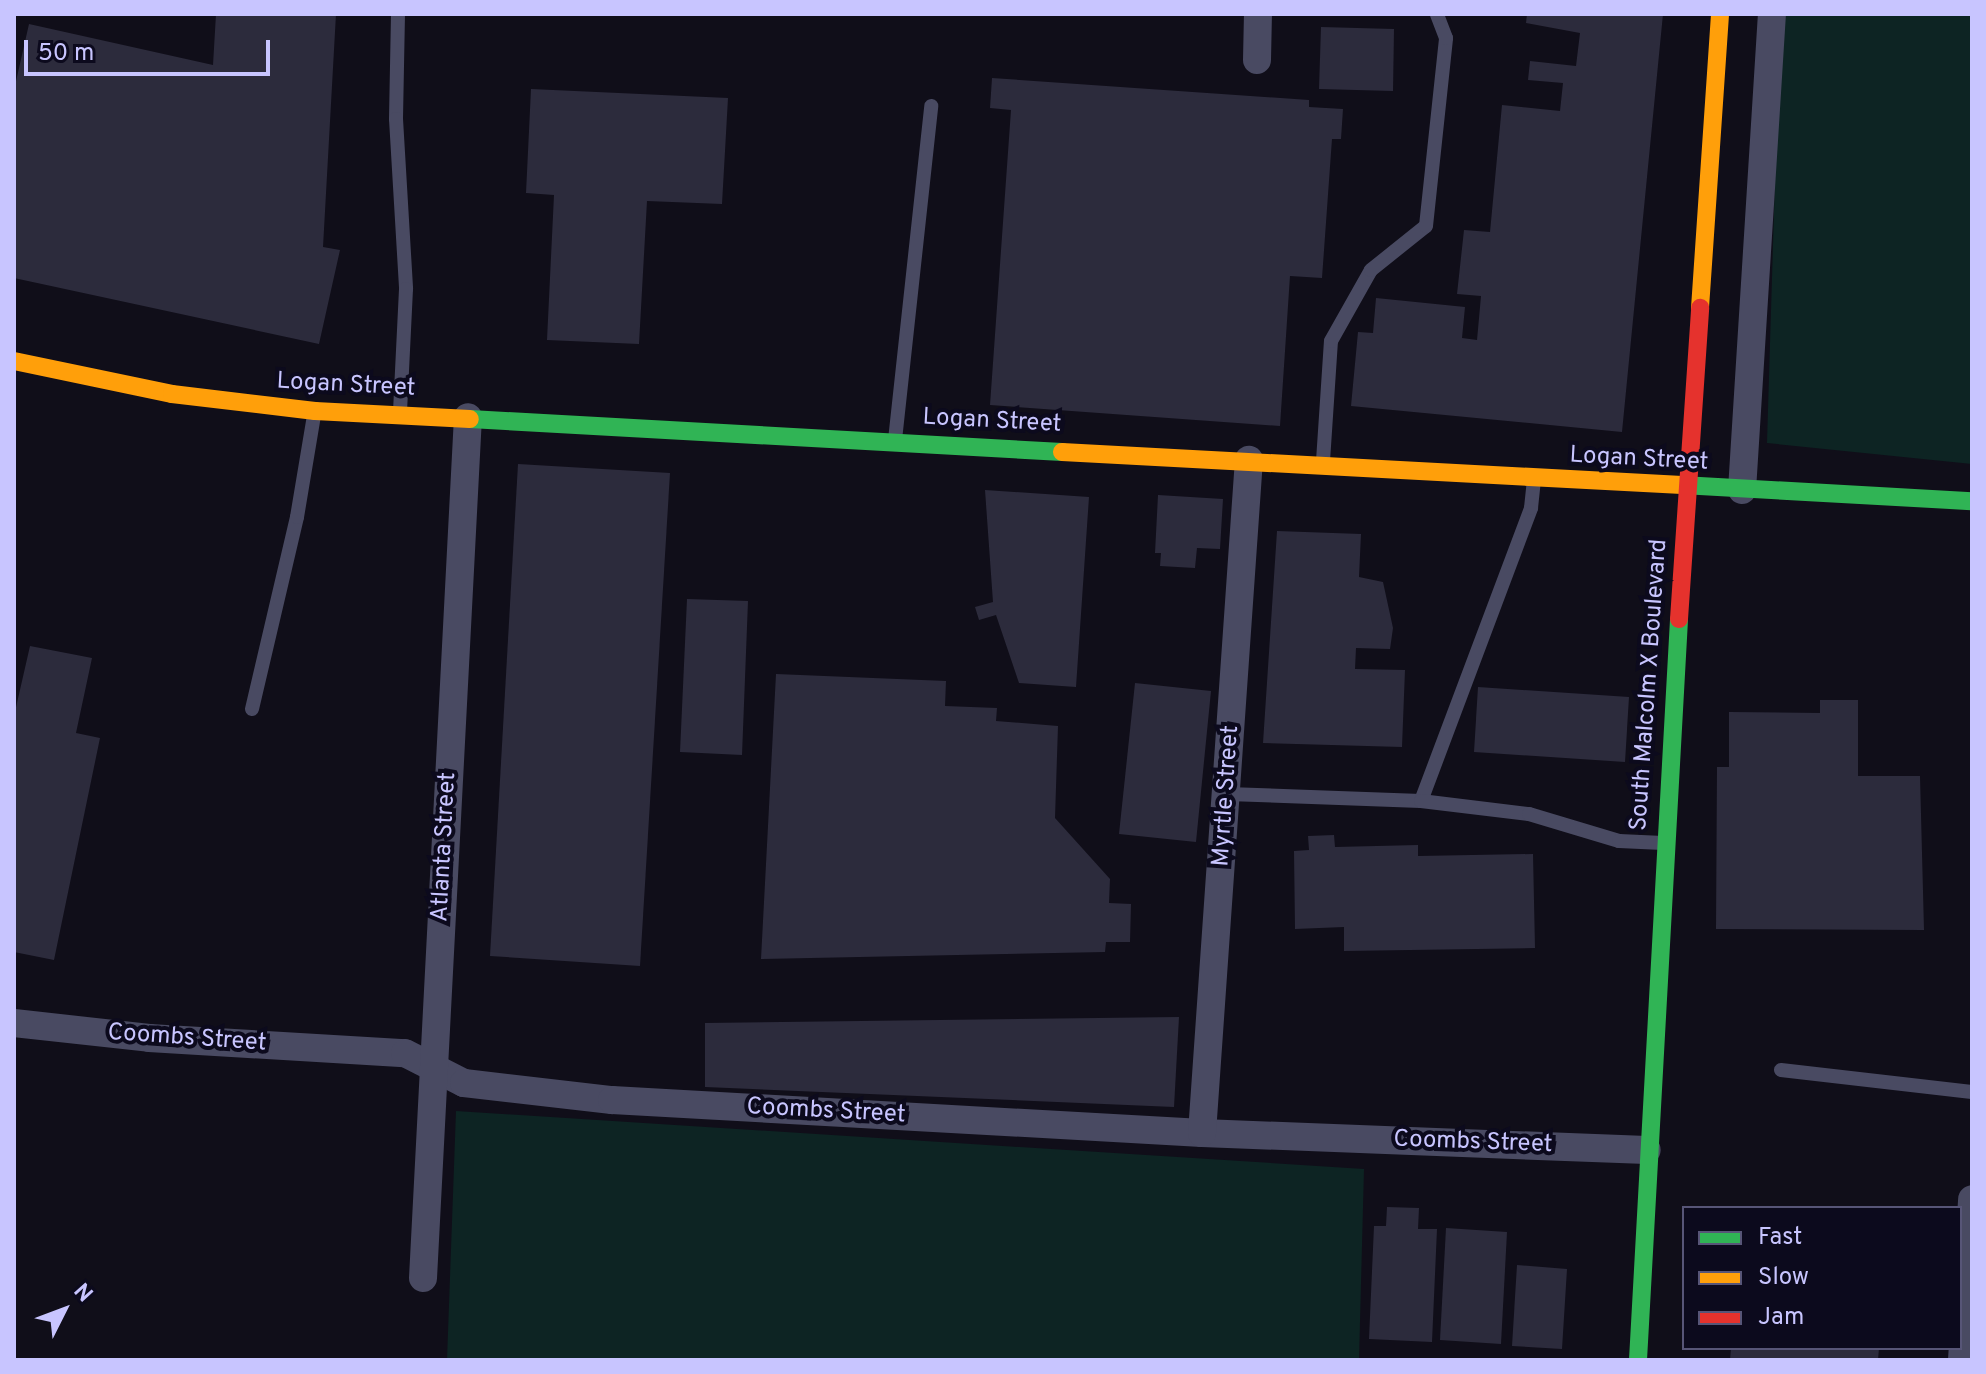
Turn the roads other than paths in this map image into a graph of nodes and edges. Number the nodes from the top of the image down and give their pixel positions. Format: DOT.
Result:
graph roads {
  1 [pos="398,14"];
  2 [pos="1258,14"];
  3 [pos="1437,14"];
  4 [pos="1720,14"];
  5 [pos="1772,14"];
  6 [pos="1257,60"];
  7 [pos="931,106"];
  8 [pos="14,361"];
  9 [pos="315,411"];
  10 [pos="400,413"];
  11 [pos="468,417"];
  12 [pos="895,440"];
  13 [pos="1249,460"];
  14 [pos="1323,463"];
  15 [pos="1534,477"];
  16 [pos="1688,487"];
  17 [pos="1742,490"];
  18 [pos="1972,501"];
  19 [pos="252,709"];
  20 [pos="1228,794"];
  21 [pos="1421,801"];
  22 [pos="1664,843"];
  23 [pos="14,1023"];
  24 [pos="435,1069"];
  25 [pos="1781,1070"];
  26 [pos="1972,1092"];
  27 [pos="1202,1133"];
  28 [pos="1647,1150"];
  29 [pos="1972,1199"];
  30 [pos="423,1278"];
  31 [pos="1638,1360"];
  32 [pos="1962,1360"];
  1 -- 10 [label="lane"];
  2 -- 6 [label="street"];
  3 -- 14 [label="lane"];
  4 -- 16 [label="street, South Malcolm X Boulevard"];
  5 -- 17 [label="street"];
  7 -- 12 [label="lane"];
  8 -- 9 [label="street, Logan Street"];
  9 -- 10 [label="street, Logan Street"];
  9 -- 19 [label="lane"];
  10 -- 11 [label="street, Logan Street"];
  11 -- 12 [label="street, Logan Street"];
  11 -- 24 [label="street, Atlanta Street"];
  12 -- 13 [label="street, Logan Street"];
  13 -- 14 [label="street, Logan Street"];
  13 -- 20 [label="street, Myrtle Street"];
  14 -- 15 [label="street, Logan Street"];
  15 -- 16 [label="street, Logan Street"];
  15 -- 21 [label="lane"];
  16 -- 17 [label="street, Logan Street"];
  16 -- 22 [label="street, South Malcolm X Boulevard"];
  17 -- 18 [label="street, Logan Street"];
  20 -- 21 [label="lane"];
  20 -- 27 [label="street, Myrtle Street"];
  21 -- 22 [label="lane"];
  22 -- 28 [label="street, South Malcolm X Boulevard"];
  23 -- 24 [label="street, Coombs Street"];
  24 -- 27 [label="street, Coombs Street"];
  24 -- 30 [label="street, Atlanta Street"];
  25 -- 26 [label="lane"];
  27 -- 28 [label="street, Coombs Street"];
  28 -- 31 [label="street, South Malcolm X Boulevard"];
  29 -- 32 [label="street"];
}
